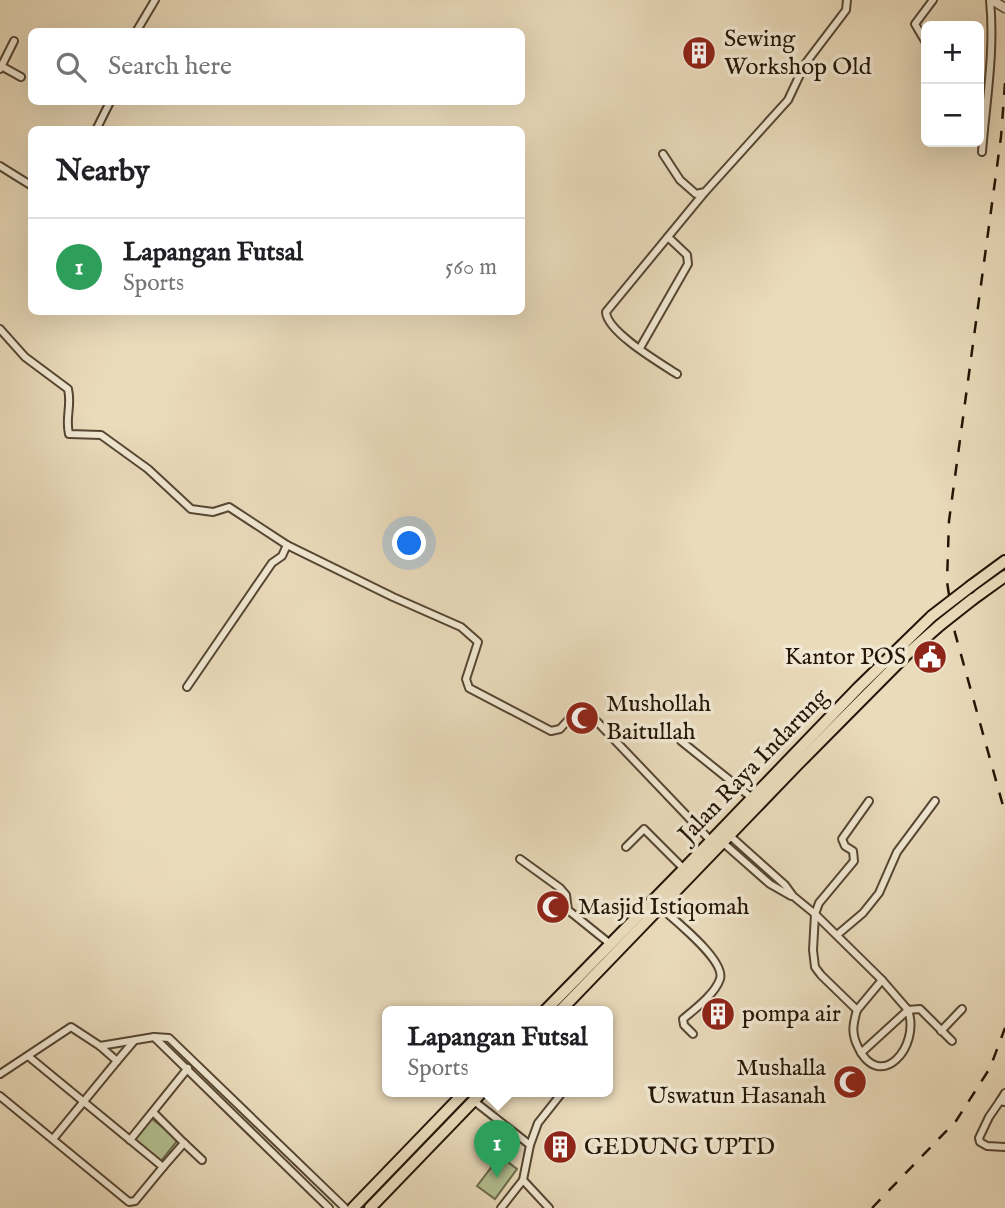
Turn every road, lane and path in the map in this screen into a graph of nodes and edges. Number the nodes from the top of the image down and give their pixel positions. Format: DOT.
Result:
graph roads {
  1 [pos="155,0"];
  2 [pos="847,0"];
  3 [pos="933,0"];
  4 [pos="996,3"];
  5 [pos="138,28"];
  6 [pos="921,34"];
  7 [pos="14,41"];
  8 [pos="1,68"];
  9 [pos="21,77"];
  10 [pos="108,105"];
  11 [pos="98,126"];
  12 [pos="982,152"];
  13 [pos="663,153"];
  14 [pos="0,166"];
  15 [pos="28,184"];
  16 [pos="705,192"];
  17 [pos="668,237"];
  18 [pos="0,329"];
  19 [pos="639,348"];
  20 [pos="677,374"];
  21 [pos="288,545"];
  22 [pos="1001,564"];
  23 [pos="1004,577"];
  24 [pos="936,621"];
  25 [pos="187,687"];
  26 [pos="832,724"];
  27 [pos="681,741"];
  28 [pos="752,799"];
  29 [pos="869,801"];
  30 [pos="935,801"];
  31 [pos="720,839"];
  32 [pos="626,847"];
  33 [pos="520,859"];
  34 [pos="684,869"];
  35 [pos="659,906"];
  36 [pos="815,914"];
  37 [pos="836,935"];
  38 [pos="618,940"];
  39 [pos="882,980"];
  40 [pos="550,1006"];
  41 [pos="564,1006"];
  42 [pos="962,1009"];
  43 [pos="857,1010"];
  44 [pos="908,1010"];
  45 [pos="941,1031"];
  46 [pos="693,1034"];
  47 [pos="154,1037"];
  48 [pos="134,1041"];
  49 [pos="952,1041"];
  50 [pos="100,1046"];
  51 [pos="861,1053"];
  52 [pos="28,1056"];
  53 [pos="117,1061"];
  54 [pos="194,1062"];
  55 [pos="187,1070"];
  56 [pos="0,1074"];
  57 [pos="1005,1093"];
  58 [pos="0,1096"];
  59 [pos="472,1097"];
  60 [pos="472,1097"];
  61 [pos="476,1097"];
  62 [pos="559,1097"];
  63 [pos="84,1101"];
  64 [pos="1003,1102"];
  65 [pos="153,1112"];
  66 [pos="52,1139"];
  67 [pos="130,1140"];
  68 [pos="184,1143"];
  69 [pos="530,1145"];
  70 [pos="1005,1147"];
  71 [pos="202,1160"];
  72 [pos="163,1167"];
  73 [pos="523,1180"];
  74 [pos="330,1208"];
  75 [pos="345,1208"];
  76 [pos="353,1208"];
  77 [pos="370,1208"];
  78 [pos="501,1208"];
  79 [pos="549,1208"];
  1 -- 5 [label="street"];
  2 -- 16 [label="street"];
  3 -- 6 [label="street"];
  4 -- 12 [label="street"];
  7 -- 8 [label="street"];
  8 -- 9 [label="street"];
  10 -- 11 [label="street"];
  13 -- 16 [label="street"];
  14 -- 15 [label="street"];
  16 -- 17 [label="street"];
  17 -- 19 [label="street"];
  17 -- 19 [label="street"];
  18 -- 21 [label="street"];
  19 -- 20 [label="street"];
  21 -- 25 [label="street"];
  21 -- 31 [label="street"];
  22 -- 23 [label="highway"];
  22 -- 24 [label="highway, Jalan Raya Indarung, bridge"];
  23 -- 24 [label="highway, Jalan Raya Indarung, bridge"];
  24 -- 26 [label="highway, Jalan Raya Indarung"];
  26 -- 28 [label="highway, Jalan Raya Indarung"];
  26 -- 31 [label="highway, Jalan Raya Indarung"];
  27 -- 28 [label="street"];
  28 -- 31 [label="highway, Jalan Raya Indarung"];
  29 -- 36 [label="street"];
  30 -- 37 [label="street"];
  31 -- 34 [label="highway, Jalan Raya Indarung"];
  31 -- 35 [label="highway, Jalan Raya Indarung"];
  31 -- 36 [label="street"];
  32 -- 34 [label="street"];
  33 -- 38 [label="street"];
  34 -- 38 [label="highway, Jalan Raya Indarung"];
  35 -- 38 [label="highway, Jalan Raya Indarung"];
  35 -- 46 [label="street"];
  36 -- 37 [label="street"];
  36 -- 43 [label="street"];
  37 -- 39 [label="street"];
  38 -- 40 [label="highway, Jalan Raya Indarung"];
  38 -- 41 [label="highway, Jalan Raya Indarung"];
  39 -- 43 [label="street"];
  39 -- 44 [label="street"];
  42 -- 45 [label="street"];
  43 -- 51 [label="street"];
  44 -- 45 [label="street"];
  44 -- 51 [label="street"];
  44 -- 51 [label="street"];
  45 -- 49 [label="street"];
  47 -- 48 [label="street"];
  47 -- 54 [label="street"];
  47 -- 55 [label="street"];
  48 -- 50 [label="street"];
  48 -- 53 [label="street"];
  50 -- 52 [label="street"];
  50 -- 53 [label="street"];
  52 -- 56 [label="street"];
  52 -- 63 [label="street"];
  53 -- 63 [label="street"];
  54 -- 55 [label="street"];
  54 -- 75 [label="street"];
  55 -- 65 [label="street"];
  55 -- 74 [label="street"];
  57 -- 64 [label="street"];
  58 -- 66 [label="street"];
  59 -- 76 [label="highway"];
  60 -- 77 [label="highway"];
  61 -- 69 [label="street"];
  62 -- 69 [label="street"];
  63 -- 66 [label="street"];
  63 -- 67 [label="street"];
  64 -- 70 [label="street"];
  65 -- 67 [label="street"];
  65 -- 68 [label="street"];
  66 -- 72 [label="street"];
  67 -- 72 [label="street"];
  68 -- 71 [label="street"];
  68 -- 72 [label="street"];
  69 -- 73 [label="street"];
  73 -- 78 [label="street"];
  73 -- 79 [label="street"];
}
